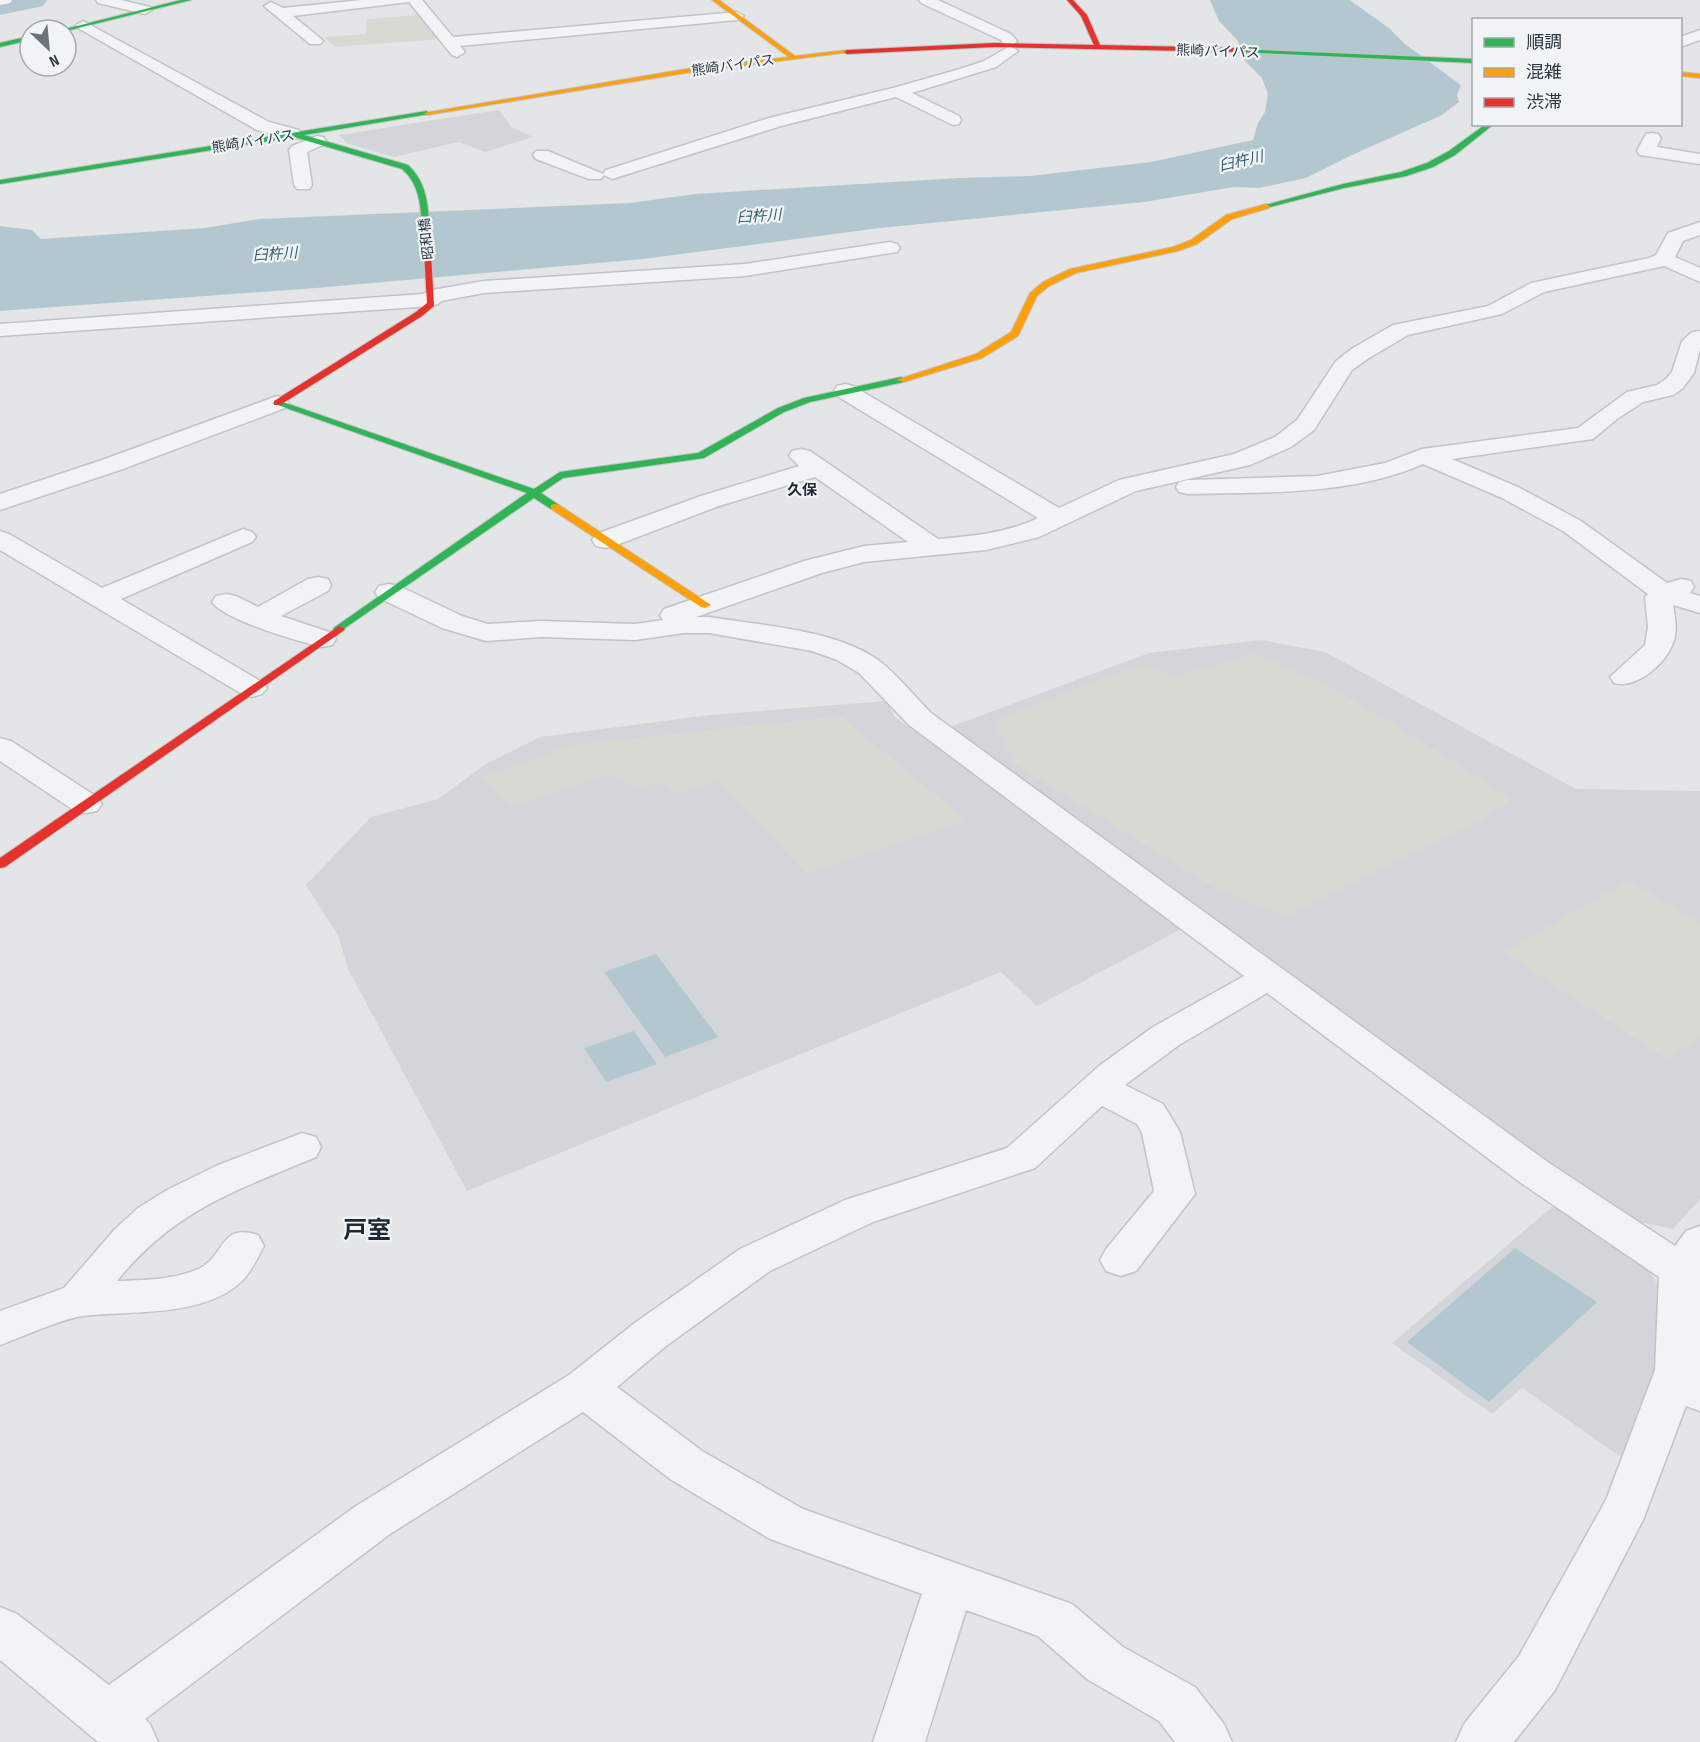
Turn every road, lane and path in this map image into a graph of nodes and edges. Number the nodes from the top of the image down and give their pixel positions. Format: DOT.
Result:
graph roads {
  1 [pos="5,0"];
  2 [pos="103,0"];
  3 [pos="188,0"];
  4 [pos="263,0"];
  5 [pos="403,0"];
  6 [pos="414,0"];
  7 [pos="716,0"];
  8 [pos="926,0"];
  9 [pos="1070,0"];
  10 [pos="0,1"];
  11 [pos="146,10"];
  12 [pos="280,13"];
  13 [pos="737,16"];
  14 [pos="83,26"];
  15 [pos="1700,26"];
  16 [pos="78,27"];
  17 [pos="1682,33"];
  18 [pos="1700,35"];
  19 [pos="315,40"];
  20 [pos="18,41"];
  21 [pos="1682,42"];
  22 [pos="0,45"];
  23 [pos="1098,47"];
  24 [pos="792,56"];
  25 [pos="1472,61"];
  26 [pos="1682,74"];
  27 [pos="1700,76"];
  28 [pos="898,92"];
  29 [pos="953,120"];
  30 [pos="1488,126"];
  31 [pos="293,134"];
  32 [pos="1652,138"];
  33 [pos="317,141"];
  34 [pos="542,155"];
  35 [pos="1700,159"];
  36 [pos="0,182"];
  37 [pos="303,185"];
  38 [pos="1700,228"];
  39 [pos="891,248"];
  40 [pos="1664,259"];
  41 [pos="1700,276"];
  42 [pos="431,295"];
  43 [pos="0,330"];
  44 [pos="1700,337"];
  45 [pos="845,391"];
  46 [pos="277,403"];
  47 [pos="1422,456"];
  48 [pos="1128,485"];
  49 [pos="532,492"];
  50 [pos="0,502"];
  51 [pos="1063,518"];
  52 [pos="243,537"];
  53 [pos="0,539"];
  54 [pos="605,540"];
  55 [pos="931,546"];
  56 [pos="1700,582"];
  57 [pos="318,585"];
  58 [pos="389,592"];
  59 [pos="1664,593"];
  60 [pos="102,598"];
  61 [pos="226,602"];
  62 [pos="705,605"];
  63 [pos="1700,605"];
  64 [pos="258,618"];
  65 [pos="635,632"];
  66 [pos="322,639"];
  67 [pos="1624,676"];
  68 [pos="252,688"];
  69 [pos="0,747"];
  70 [pos="86,804"];
  71 [pos="0,864"];
  72 [pos="1269,977"];
  73 [pos="1097,1087"];
  74 [pos="302,1147"];
  75 [pos="244,1246"];
  76 [pos="1690,1256"];
  77 [pos="1121,1260"];
  78 [pos="80,1300"];
  79 [pos="0,1328"];
  80 [pos="1688,1382"];
  81 [pos="585,1388"];
  82 [pos="950,1583"];
  83 [pos="0,1630"];
  84 [pos="120,1729"];
  85 [pos="899,1742"];
  86 [pos="1206,1742"];
  87 [pos="1482,1742"];
  1 -- 10 [label="street"];
  2 -- 11 [label="street"];
  3 -- 11 [label="main road"];
  4 -- 12 [label="street"];
  5 -- 12 [label="street"];
  6 -- 13 [label="street"];
  7 -- 13 [label="main road"];
  8 -- 28 [label="street"];
  9 -- 23 [label="main road"];
  11 -- 14 [label="main road"];
  12 -- 19 [label="street"];
  13 -- 24 [label="main road"];
  14 -- 16 [label="main road"];
  14 -- 31 [label="street"];
  15 -- 17 [label="street"];
  18 -- 21 [label="street"];
  20 -- 22 [label="main road"];
  23 -- 24 [label="main road, 熊崎バイパス"];
  23 -- 25 [label="main road, 熊崎バイパス"];
  24 -- 31 [label="main road, 熊崎バイパス"];
  26 -- 27 [label="main road"];
  28 -- 29 [label="street"];
  28 -- 34 [label="street"];
  30 -- 45 [label="main road"];
  31 -- 33 [label="main road"];
  31 -- 36 [label="main road, 熊崎バイパス"];
  32 -- 35 [label="street"];
  33 -- 37 [label="street"];
  33 -- 42 [label="main road, 昭和橋"];
  38 -- 40 [label="street"];
  39 -- 42 [label="street"];
  40 -- 41 [label="street"];
  40 -- 48 [label="street"];
  42 -- 43 [label="street"];
  42 -- 46 [label="main road"];
  44 -- 47 [label="street"];
  45 -- 49 [label="main road"];
  45 -- 51 [label="street"];
  46 -- 49 [label="main road"];
  46 -- 50 [label="street"];
  47 -- 48 [label="street"];
  47 -- 59 [label="street"];
  48 -- 51 [label="street"];
  49 -- 54 [label="main road"];
  49 -- 58 [label="main road"];
  51 -- 55 [label="street"];
  52 -- 60 [label="street"];
  53 -- 60 [label="street"];
  54 -- 55 [label="street"];
  54 -- 62 [label="main road"];
  55 -- 62 [label="street"];
  56 -- 59 [label="street"];
  57 -- 64 [label="street"];
  58 -- 65 [label="street"];
  58 -- 66 [label="main road"];
  59 -- 63 [label="street"];
  59 -- 67 [label="street"];
  60 -- 68 [label="street"];
  61 -- 64 [label="street"];
  62 -- 65 [label="street"];
  64 -- 66 [label="street"];
  65 -- 72 [label="street"];
  66 -- 68 [label="main road"];
  68 -- 70 [label="main road"];
  69 -- 70 [label="street"];
  70 -- 71 [label="main road"];
  72 -- 73 [label="street"];
  72 -- 76 [label="street"];
  73 -- 77 [label="street"];
  73 -- 81 [label="street"];
  74 -- 78 [label="street"];
  75 -- 78 [label="street"];
  76 -- 80 [label="street"];
  78 -- 79 [label="street"];
  80 -- 87 [label="street"];
  81 -- 82 [label="street"];
  81 -- 84 [label="street"];
  82 -- 85 [label="street"];
  82 -- 86 [label="street"];
  83 -- 84 [label="street"];
}
